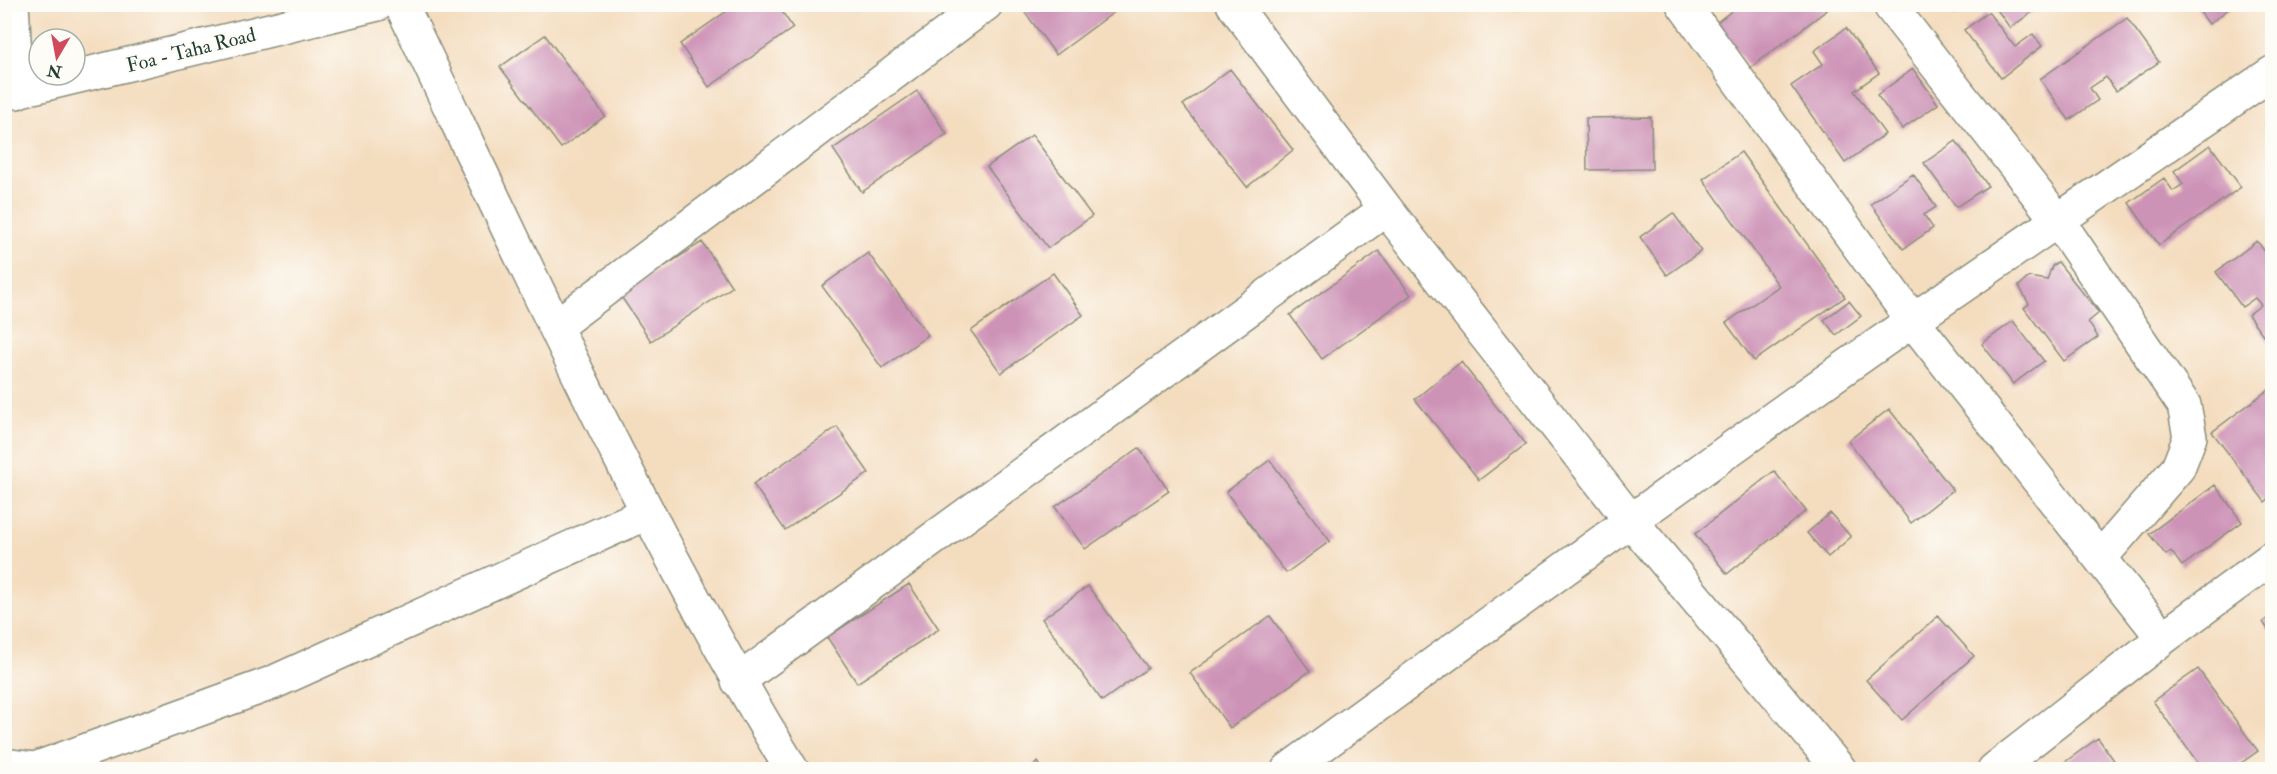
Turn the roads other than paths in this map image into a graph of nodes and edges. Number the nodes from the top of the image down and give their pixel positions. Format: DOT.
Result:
graph roads {
  1 [pos="12,4"];
  2 [pos="378,4"];
  3 [pos="401,4"];
  4 [pos="986,4"];
  5 [pos="1233,4"];
  6 [pos="1683,4"];
  7 [pos="1891,7"];
  8 [pos="2272,73"];
  9 [pos="11,93"];
  10 [pos="1386,209"];
  11 [pos="2060,222"];
  12 [pos="1913,321"];
  13 [pos="556,326"];
  14 [pos="647,513"];
  15 [pos="1631,521"];
  16 [pos="2100,558"];
  17 [pos="2272,558"];
  18 [pos="2163,638"];
  19 [pos="738,681"];
  20 [pos="4,765"];
  21 [pos="35,769"];
  22 [pos="792,770"];
  23 [pos="1288,770"];
  24 [pos="1840,770"];
  25 [pos="1994,770"];
  1 -- 9 [label="street"];
  2 -- 9 [label="street, Foa - Taha Road"];
  3 -- 13 [label="street"];
  4 -- 13 [label="street"];
  5 -- 10 [label="street"];
  6 -- 12 [label="street"];
  7 -- 11 [label="street"];
  8 -- 11 [label="street"];
  10 -- 15 [label="street"];
  10 -- 19 [label="street"];
  11 -- 12 [label="street"];
  11 -- 16 [label="street"];
  12 -- 15 [label="street"];
  12 -- 16 [label="street"];
  13 -- 14 [label="street"];
  14 -- 19 [label="street"];
  14 -- 21 [label="street"];
  15 -- 23 [label="street"];
  15 -- 24 [label="street"];
  16 -- 18 [label="street"];
  17 -- 18 [label="street"];
  18 -- 25 [label="street"];
  19 -- 22 [label="street"];
  20 -- 21 [label="street"];
}
